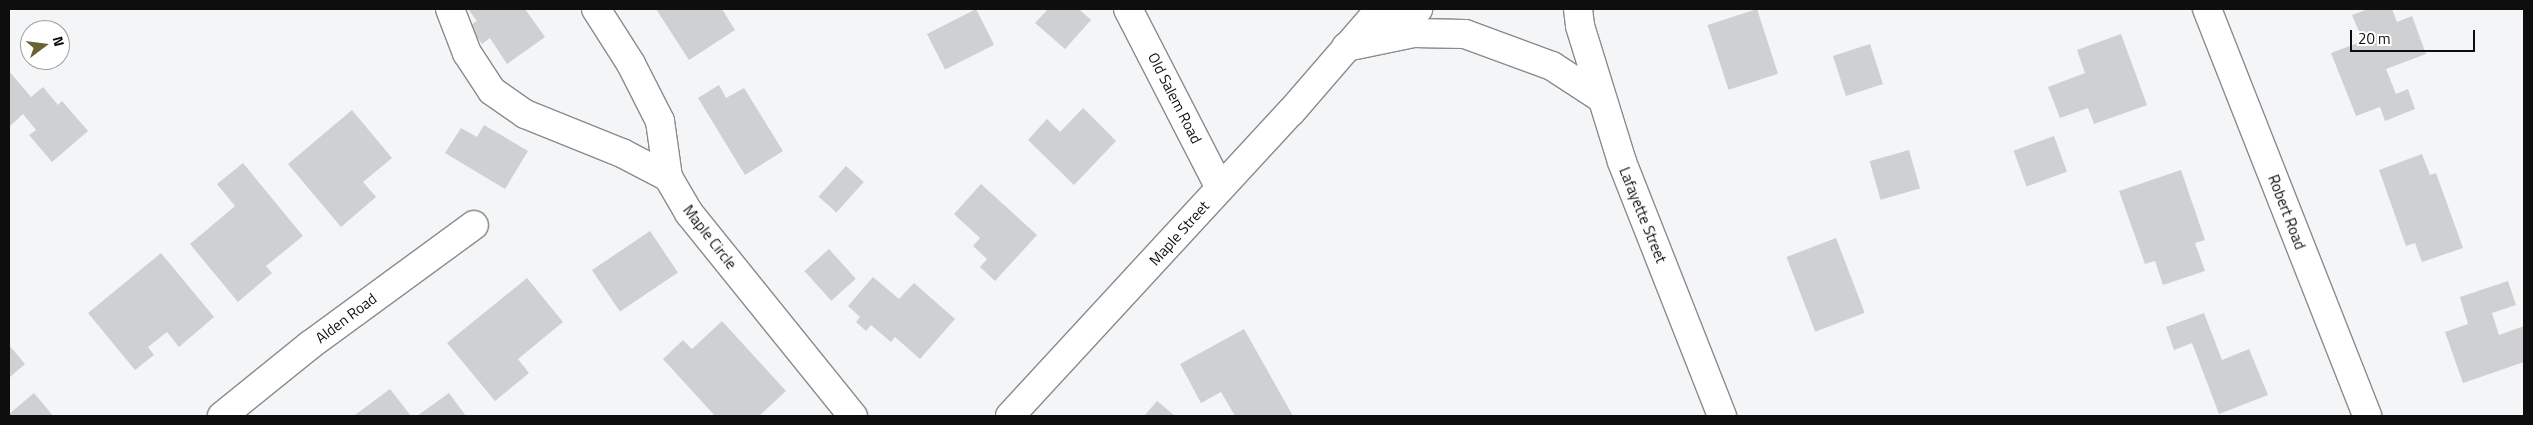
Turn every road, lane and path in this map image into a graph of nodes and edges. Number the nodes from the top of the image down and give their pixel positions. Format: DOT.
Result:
graph roads {
  1 [pos="450,9"];
  2 [pos="596,9"];
  3 [pos="1128,9"];
  4 [pos="1380,9"];
  5 [pos="1418,9"];
  6 [pos="1578,9"];
  7 [pos="2206,9"];
  8 [pos="1346,47"];
  9 [pos="1602,98"];
  10 [pos="668,177"];
  11 [pos="1220,188"];
  12 [pos="474,225"];
  13 [pos="222,416"];
  14 [pos="853,416"];
  15 [pos="1010,416"];
  16 [pos="1722,416"];
  17 [pos="2367,416"];
  1 -- 10 [label="street"];
  2 -- 10 [label="street, Maple Circle"];
  3 -- 11 [label="street, Old Salem Road"];
  4 -- 8 [label="street, Maple Street"];
  5 -- 8 [label="street, Maple Street"];
  6 -- 9 [label="street, Lafayette Street"];
  7 -- 17 [label="street, Robert Road"];
  8 -- 9 [label="street"];
  8 -- 11 [label="street, Maple Street"];
  9 -- 16 [label="street, Lafayette Street"];
  10 -- 14 [label="street, Maple Circle"];
  11 -- 15 [label="street, Maple Street"];
  12 -- 13 [label="street, Alden Road"];
}
